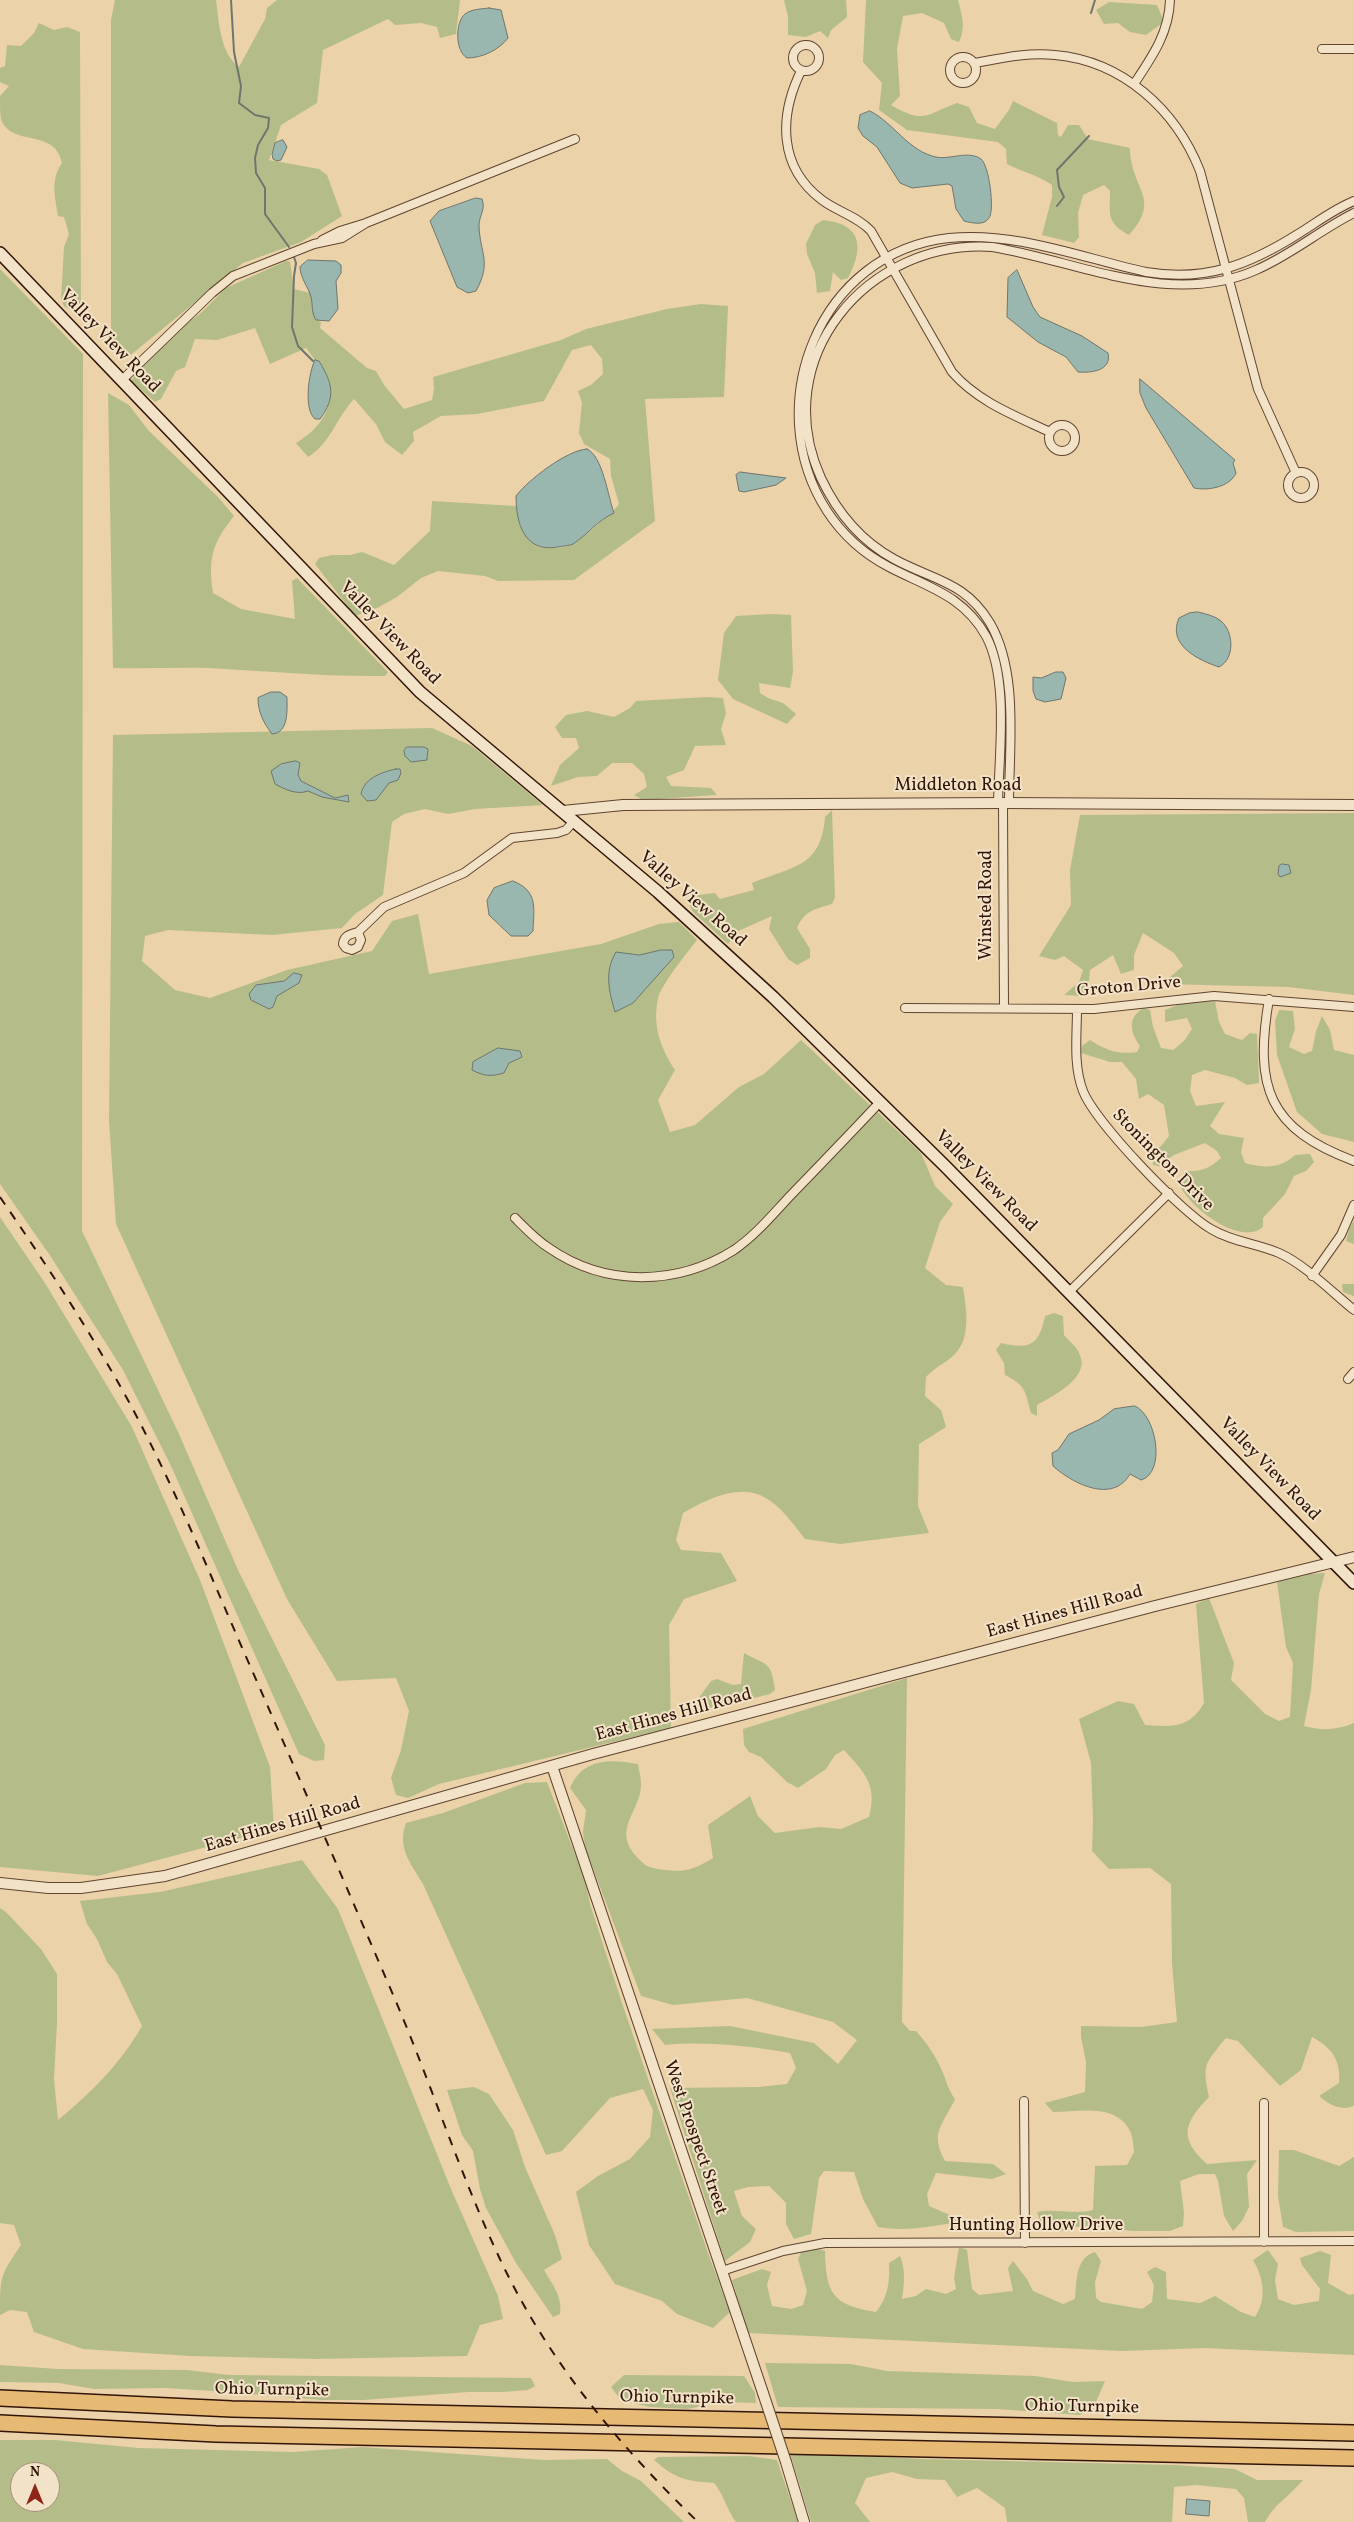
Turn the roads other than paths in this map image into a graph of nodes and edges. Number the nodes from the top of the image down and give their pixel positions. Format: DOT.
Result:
graph roads {
  1 [pos="1170,0"];
  2 [pos="1322,49"];
  3 [pos="1354,49"];
  4 [pos="975,63"];
  5 [pos="802,71"];
  6 [pos="1134,84"];
  7 [pos="574,139"];
  8 [pos="1354,201"];
  9 [pos="1354,213"];
  10 [pos="1059,251"];
  11 [pos="0,253"];
  12 [pos="1057,260"];
  13 [pos="891,263"];
  14 [pos="1227,274"];
  15 [pos="122,380"];
  16 [pos="808,422"];
  17 [pos="798,423"];
  18 [pos="1050,432"];
  19 [pos="1296,473"];
  20 [pos="922,571"];
  21 [pos="919,581"];
  22 [pos="1004,803"];
  23 [pos="1354,805"];
  24 [pos="563,811"];
  25 [pos="574,821"];
  26 [pos="358,932"];
  27 [pos="1269,1000"];
  28 [pos="1354,1007"];
  29 [pos="906,1008"];
  30 [pos="1004,1008"];
  31 [pos="1077,1009"];
  32 [pos="880,1102"];
  33 [pos="1354,1161"];
  34 [pos="1169,1193"];
  35 [pos="1354,1205"];
  36 [pos="514,1218"];
  37 [pos="1312,1276"];
  38 [pos="1068,1292"];
  39 [pos="1354,1310"];
  40 [pos="1354,1372"];
  41 [pos="1348,1379"];
  42 [pos="1354,1557"];
  43 [pos="1333,1561"];
  44 [pos="1354,1583"];
  45 [pos="552,1766"];
  46 [pos="0,1883"];
  47 [pos="1024,2101"];
  48 [pos="1264,2103"];
  49 [pos="1354,2241"];
  50 [pos="1025,2242"];
  51 [pos="1264,2242"];
  52 [pos="722,2272"];
  53 [pos="0,2398"];
  54 [pos="0,2424"];
  55 [pos="1354,2433"];
  56 [pos="1354,2458"];
  57 [pos="804,2522"];
  1 -- 6 [label="street"];
  2 -- 3 [label="street"];
  4 -- 6 [label="street"];
  5 -- 13 [label="street"];
  6 -- 14 [label="street"];
  7 -- 15 [label="street"];
  8 -- 14 [label="street"];
  9 -- 14 [label="street"];
  10 -- 12 [label="street"];
  10 -- 13 [label="street"];
  10 -- 14 [label="street"];
  11 -- 15 [label="main road, Valley View Road"];
  12 -- 13 [label="street"];
  12 -- 14 [label="street"];
  13 -- 16 [label="street"];
  13 -- 17 [label="street"];
  13 -- 18 [label="street"];
  14 -- 19 [label="street"];
  15 -- 24 [label="main road, Valley View Road"];
  16 -- 17 [label="street"];
  16 -- 20 [label="street"];
  17 -- 21 [label="street"];
  20 -- 21 [label="street"];
  20 -- 22 [label="street"];
  21 -- 22 [label="street"];
  22 -- 23 [label="street, Middleton Road"];
  22 -- 24 [label="street, Middleton Road"];
  22 -- 30 [label="street, Winsted Road"];
  24 -- 25 [label="main road, Valley View Road"];
  25 -- 26 [label="street"];
  25 -- 32 [label="main road, Valley View Road"];
  27 -- 28 [label="street, Groton Drive"];
  27 -- 31 [label="street, Groton Drive"];
  27 -- 33 [label="street"];
  29 -- 30 [label="street, Groton Drive"];
  30 -- 31 [label="street, Groton Drive"];
  31 -- 34 [label="street, Stonington Drive"];
  32 -- 36 [label="street"];
  32 -- 38 [label="main road, Valley View Road"];
  34 -- 37 [label="street, Stonington Drive"];
  34 -- 38 [label="street"];
  35 -- 37 [label="street"];
  37 -- 39 [label="street, Stonington Drive"];
  38 -- 43 [label="main road, Valley View Road"];
  40 -- 41 [label="street"];
  42 -- 43 [label="street, East Hines Hill Road"];
  43 -- 44 [label="main road, Valley View Road"];
  43 -- 45 [label="street, East Hines Hill Road"];
  45 -- 46 [label="street, East Hines Hill Road"];
  45 -- 52 [label="street, West Prospect Street"];
  47 -- 50 [label="street"];
  48 -- 51 [label="street"];
  49 -- 51 [label="street, Hunting Hollow Drive"];
  50 -- 51 [label="street, Hunting Hollow Drive"];
  50 -- 52 [label="street, Hunting Hollow Drive"];
  52 -- 57 [label="street, West Prospect Street, bridge"];
  53 -- 55 [label="highway, Ohio Turnpike"];
  54 -- 56 [label="highway"];
}
